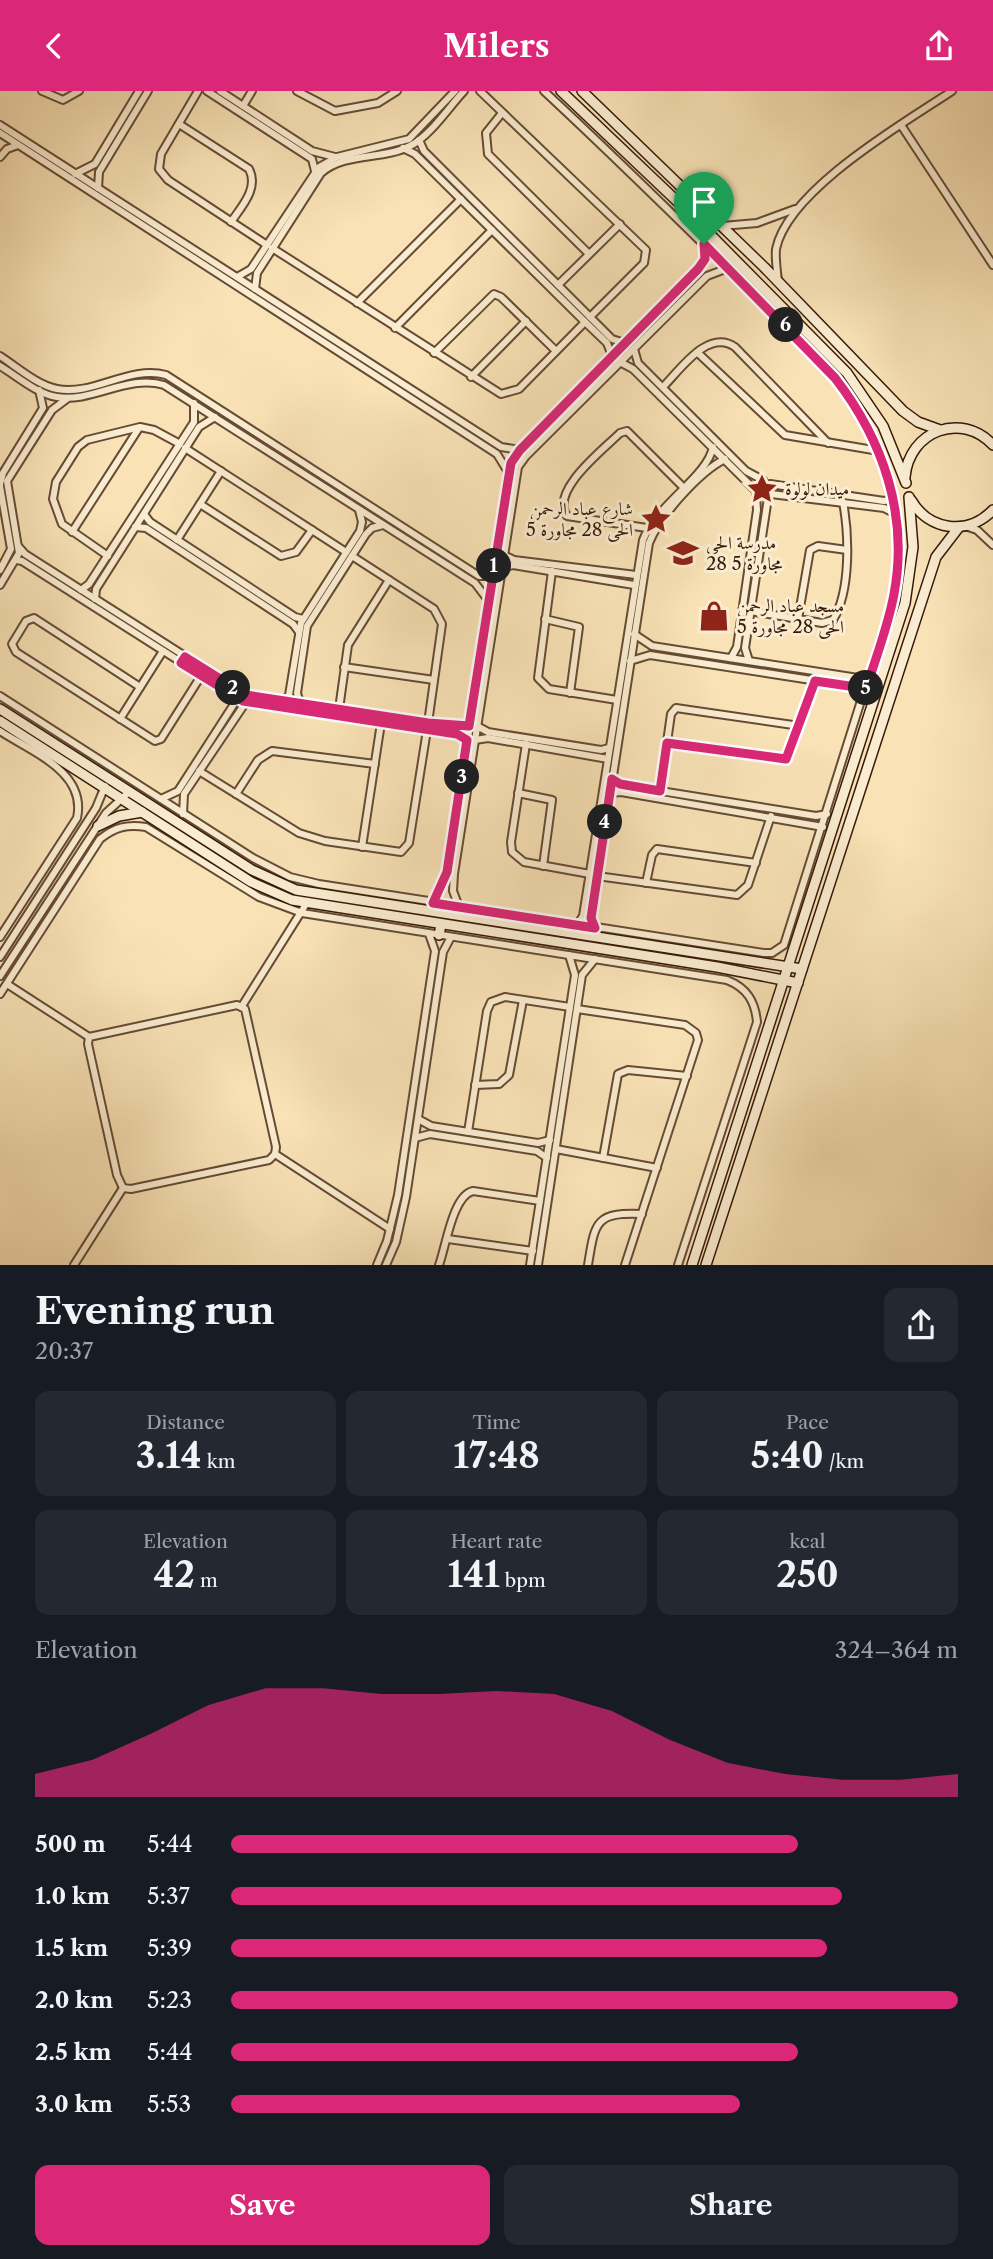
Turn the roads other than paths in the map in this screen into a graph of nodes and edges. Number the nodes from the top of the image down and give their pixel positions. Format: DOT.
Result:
graph roads {
  1 [pos="42,91"];
  2 [pos="79,91"];
  3 [pos="139,91"];
  4 [pos="148,91"];
  5 [pos="198,91"];
  6 [pos="207,91"];
  7 [pos="220,91"];
  8 [pos="252,91"];
  9 [pos="397,91"];
  10 [pos="455,91"];
  11 [pos="464,91"];
  12 [pos="480,91"];
  13 [pos="544,91"];
  14 [pos="561,91"];
  15 [pos="582,91"];
  16 [pos="952,91"];
  17 [pos="303,92"];
  18 [pos="243,106"];
  19 [pos="502,113"];
  20 [pos="179,124"];
  21 [pos="429,124"];
  22 [pos="0,125"];
  23 [pos="901,125"];
  24 [pos="0,133"];
  25 [pos="419,139"];
  26 [pos="19,145"];
  27 [pos="404,148"];
  28 [pos="372,152"];
  29 [pos="0,155"];
  30 [pos="337,157"];
  31 [pos="100,163"];
  32 [pos="315,172"];
  33 [pos="75,174"];
  34 [pos="98,188"];
  35 [pos="303,195"];
  36 [pos="461,199"];
  37 [pos="797,208"];
  38 [pos="231,222"];
  39 [pos="620,224"];
  40 [pos="722,226"];
  41 [pos="492,230"];
  42 [pos="170,238"];
  43 [pos="704,244"];
  44 [pos="270,246"];
  45 [pos="589,254"];
  46 [pos="993,265"];
  47 [pos="728,268"];
  48 [pos="254,271"];
  49 [pos="237,277"];
  50 [pos="778,281"];
  51 [pos="558,285"];
  52 [pos="255,289"];
  53 [pos="357,303"];
  54 [pos="789,313"];
  55 [pos="588,319"];
  56 [pos="780,320"];
  57 [pos="526,321"];
  58 [pos="395,328"];
  59 [pos="610,341"];
  60 [pos="625,343"];
  61 [pos="634,348"];
  62 [pos="556,351"];
  63 [pos="434,353"];
  64 [pos="698,353"];
  65 [pos="351,355"];
  66 [pos="0,356"];
  67 [pos="612,356"];
  68 [pos="620,362"];
  69 [pos="856,362"];
  70 [pos="0,366"];
  71 [pos="847,373"];
  72 [pos="471,377"];
  73 [pos="105,381"];
  74 [pos="663,387"];
  75 [pos="39,390"];
  76 [pos="107,390"];
  77 [pos="68,398"];
  78 [pos="194,403"];
  79 [pos="215,417"];
  80 [pos="550,419"];
  81 [pos="556,425"];
  82 [pos="140,428"];
  83 [pos="940,430"];
  84 [pos="828,443"];
  85 [pos="993,445"];
  86 [pos="183,446"];
  87 [pos="713,447"];
  88 [pos="520,450"];
  89 [pos="879,451"];
  90 [pos="725,459"];
  91 [pos="221,471"];
  92 [pos="508,472"];
  93 [pos="1,474"];
  94 [pos="766,482"];
  95 [pos="906,483"];
  96 [pos="0,485"];
  97 [pos="683,487"];
  98 [pos="755,492"];
  99 [pos="770,496"];
  100 [pos="909,497"];
  101 [pos="894,499"];
  102 [pos="843,502"];
  103 [pos="200,505"];
  104 [pos="358,509"];
  105 [pos="993,510"];
  106 [pos="896,513"];
  107 [pos="144,514"];
  108 [pos="384,525"];
  109 [pos="135,527"];
  110 [pos="962,527"];
  111 [pos="647,528"];
  112 [pos="312,530"];
  113 [pos="72,532"];
  114 [pos="177,540"];
  115 [pos="993,545"];
  116 [pos="19,546"];
  117 [pos="847,549"];
  118 [pos="349,554"];
  119 [pos="504,555"];
  120 [pos="108,556"];
  121 [pos="16,560"];
  122 [pos="502,568"];
  123 [pos="0,570"];
  124 [pos="552,571"];
  125 [pos="636,575"];
  126 [pos="492,576"];
  127 [pos="389,580"];
  128 [pos="0,585"];
  129 [pos="635,585"];
  130 [pos="80,590"];
  131 [pos="95,599"];
  132 [pos="488,600"];
  133 [pos="905,603"];
  134 [pos="920,608"];
  135 [pos="750,611"];
  136 [pos="303,619"];
  137 [pos="545,619"];
  138 [pos="798,619"];
  139 [pos="299,632"];
  140 [pos="634,634"];
  141 [pos="163,651"];
  142 [pos="731,658"];
  143 [pos="183,660"];
  144 [pos="630,661"];
  145 [pos="749,661"];
  146 [pos="344,667"];
  147 [pos="201,676"];
  148 [pos="870,676"];
  149 [pos="480,679"];
  150 [pos="434,680"];
  151 [pos="815,681"];
  152 [pos="140,687"];
  153 [pos="570,692"];
  154 [pos="865,692"];
  155 [pos="0,696"];
  156 [pos="235,698"];
  157 [pos="617,700"];
  158 [pos="284,701"];
  159 [pos="247,702"];
  160 [pos="300,703"];
  161 [pos="0,709"];
  162 [pos="339,709"];
  163 [pos="120,719"];
  164 [pos="0,721"];
  165 [pos="381,723"];
  166 [pos="427,726"];
  167 [pos="473,726"];
  168 [pos="800,726"];
  169 [pos="453,730"];
  170 [pos="0,731"];
  171 [pos="471,740"];
  172 [pos="667,743"];
  173 [pos="526,744"];
  174 [pos="609,748"];
  175 [pos="608,759"];
  176 [pos="375,764"];
  177 [pos="200,771"];
  178 [pos="106,778"];
  179 [pos="612,779"];
  180 [pos="105,789"];
  181 [pos="660,791"];
  182 [pos="129,792"];
  183 [pos="518,793"];
  184 [pos="610,793"];
  185 [pos="236,795"];
  186 [pos="120,798"];
  187 [pos="161,799"];
  188 [pos="96,808"];
  189 [pos="142,812"];
  190 [pos="106,813"];
  191 [pos="183,814"];
  192 [pos="827,814"];
  193 [pos="771,816"];
  194 [pos="98,826"];
  195 [pos="822,827"];
  196 [pos="362,847"];
  197 [pos="57,848"];
  198 [pos="66,855"];
  199 [pos="75,860"];
  200 [pos="756,863"];
  201 [pos="84,865"];
  202 [pos="543,866"];
  203 [pos="594,875"];
  204 [pos="646,883"];
  205 [pos="311,894"];
  206 [pos="433,903"];
  207 [pos="459,907"];
  208 [pos="304,908"];
  209 [pos="441,925"];
  210 [pos="577,925"];
  211 [pos="595,928"];
  212 [pos="434,934"];
  213 [pos="0,937"];
  214 [pos="451,937"];
  215 [pos="569,955"];
  216 [pos="718,956"];
  217 [pos="0,957"];
  218 [pos="595,959"];
  219 [pos="717,967"];
  220 [pos="788,967"];
  221 [pos="802,969"];
  222 [pos="1,975"];
  223 [pos="785,980"];
  224 [pos="798,983"];
  225 [pos="4,987"];
  226 [pos="523,1000"];
  227 [pos="242,1006"];
  228 [pos="574,1008"];
  229 [pos="89,1037"];
  230 [pos="687,1076"];
  231 [pos="475,1085"];
  232 [pos="418,1119"];
  233 [pos="468,1132"];
  234 [pos="415,1138"];
  235 [pos="550,1140"];
  236 [pos="556,1149"];
  237 [pos="275,1154"];
  238 [pos="603,1158"];
  239 [pos="547,1159"];
  240 [pos="657,1168"];
  241 [pos="123,1188"];
  242 [pos="540,1201"];
  243 [pos="642,1214"];
  244 [pos="390,1229"];
  245 [pos="448,1239"];
  246 [pos="533,1251"];
  247 [pos="74,1265"];
  248 [pos="377,1265"];
  249 [pos="386,1265"];
  250 [pos="439,1265"];
  251 [pos="530,1265"];
  252 [pos="538,1265"];
  253 [pos="588,1265"];
  254 [pos="625,1265"];
  255 [pos="678,1265"];
  256 [pos="692,1265"];
  257 [pos="706,1265"];
  1 -- 2 [label="street"];
  3 -- 31 [label="street"];
  4 -- 31 [label="street"];
  5 -- 20 [label="street"];
  6 -- 32 [label="street"];
  7 -- 18 [label="street"];
  8 -- 18 [label="street"];
  9 -- 17 [label="street"];
  10 -- 21 [label="street"];
  11 -- 21 [label="street"];
  12 -- 19 [label="street"];
  13 -- 43 [label="street"];
  14 -- 54 [label="street"];
  15 -- 40 [label="street"];
  16 -- 23 [label="street"];
  18 -- 30 [label="street"];
  19 -- 39 [label="street"];
  19 -- 45 [label="street"];
  20 -- 38 [label="street"];
  20 -- 38 [label="street"];
  21 -- 25 [label="street"];
  21 -- 28 [label="street"];
  22 -- 33 [label="street"];
  23 -- 37 [label="street"];
  23 -- 46 [label="street"];
  24 -- 26 [label="street"];
  25 -- 27 [label="street"];
  25 -- 51 [label="street"];
  26 -- 29 [label="street"];
  26 -- 42 [label="street"];
  27 -- 28 [label="street"];
  27 -- 36 [label="street"];
  28 -- 30 [label="street"];
  28 -- 35 [label="street"];
  30 -- 32 [label="street"];
  31 -- 33 [label="street"];
  31 -- 34 [label="street"];
  32 -- 35 [label="street"];
  33 -- 34 [label="street"];
  34 -- 42 [label="street"];
  35 -- 44 [label="street"];
  36 -- 41 [label="street"];
  36 -- 53 [label="street"];
  37 -- 40 [label="street"];
  37 -- 50 [label="street"];
  38 -- 44 [label="street"];
  39 -- 45 [label="street"];
  39 -- 55 [label="street"];
  40 -- 50 [label="street"];
  41 -- 55 [label="street"];
  41 -- 58 [label="street"];
  42 -- 49 [label="street"];
  42 -- 65 [label="street"];
  43 -- 47 [label="street"];
  43 -- 60 [label="street"];
  44 -- 48 [label="street"];
  44 -- 53 [label="street"];
  45 -- 51 [label="street"];
  47 -- 56 [label="street"];
  47 -- 61 [label="street"];
  48 -- 49 [label="street"];
  48 -- 52 [label="street"];
  49 -- 52 [label="street"];
  50 -- 69 [label="street"];
  51 -- 55 [label="street"];
  52 -- 65 [label="street"];
  53 -- 58 [label="street"];
  54 -- 56 [label="street"];
  54 -- 71 [label="street"];
  55 -- 59 [label="street"];
  55 -- 62 [label="street"];
  56 -- 89 [label="street"];
  57 -- 62 [label="street"];
  57 -- 63 [label="street"];
  57 -- 72 [label="street"];
  58 -- 63 [label="street"];
  59 -- 60 [label="street"];
  59 -- 67 [label="street"];
  60 -- 67 [label="street"];
  61 -- 68 [label="street"];
  61 -- 74 [label="street"];
  62 -- 72 [label="street"];
  63 -- 72 [label="street"];
  64 -- 74 [label="street"];
  64 -- 84 [label="street"];
  64 -- 84 [label="street"];
  65 -- 88 [label="street"];
  65 -- 92 [label="street"];
  66 -- 73 [label="street"];
  67 -- 80 [label="street"];
  68 -- 81 [label="street"];
  68 -- 87 [label="street"];
  69 -- 71 [label="street"];
  69 -- 83 [label="street"];
  70 -- 75 [label="street"];
  71 -- 95 [label="street"];
  73 -- 76 [label="street"];
  73 -- 126 [label="street"];
  74 -- 94 [label="street"];
  75 -- 77 [label="street"];
  75 -- 93 [label="street"];
  76 -- 77 [label="street"];
  76 -- 78 [label="street"];
  77 -- 116 [label="street"];
  78 -- 79 [label="street"];
  78 -- 86 [label="street"];
  79 -- 86 [label="street"];
  79 -- 104 [label="street"];
  80 -- 81 [label="street"];
  80 -- 88 [label="street"];
  81 -- 119 [label="street"];
  82 -- 86 [label="street"];
  82 -- 113 [label="street"];
  82 -- 113 [label="street"];
  83 -- 85 [label="street"];
  83 -- 95 [label="street"];
  84 -- 89 [label="street"];
  86 -- 91 [label="street"];
  86 -- 107 [label="street"];
  86 -- 120 [label="street"];
  87 -- 90 [label="street"];
  87 -- 97 [label="street"];
  88 -- 92 [label="street"];
  89 -- 101 [label="street"];
  90 -- 98 [label="street"];
  90 -- 140 [label="street"];
  91 -- 103 [label="street"];
  91 -- 112 [label="street"];
  92 -- 126 [label="street"];
  93 -- 96 [label="street"];
  94 -- 98 [label="street"];
  94 -- 99 [label="street"];
  94 -- 101 [label="street"];
  95 -- 100 [label="street"];
  96 -- 123 [label="street"];
  97 -- 111 [label="street"];
  97 -- 111 [label="street"];
  98 -- 99 [label="street"];
  98 -- 142 [label="street"];
  99 -- 102 [label="street"];
  99 -- 135 [label="street"];
  100 -- 110 [label="street"];
  100 -- 133 [label="street"];
  101 -- 106 [label="street"];
  102 -- 106 [label="street"];
  102 -- 117 [label="street"];
  103 -- 112 [label="street"];
  103 -- 114 [label="street"];
  104 -- 108 [label="street"];
  104 -- 118 [label="street"];
  105 -- 110 [label="street"];
  106 -- 148 [label="street"];
  107 -- 109 [label="street"];
  107 -- 114 [label="street"];
  108 -- 118 [label="street"];
  108 -- 132 [label="street"];
  109 -- 131 [label="street"];
  109 -- 139 [label="street"];
  110 -- 115 [label="street"];
  110 -- 134 [label="street"];
  111 -- 125 [label="street"];
  112 -- 118 [label="street"];
  113 -- 120 [label="street"];
  114 -- 136 [label="street"];
  116 -- 121 [label="street"];
  116 -- 130 [label="street"];
  117 -- 138 [label="street"];
  117 -- 138 [label="street"];
  118 -- 127 [label="street"];
  118 -- 136 [label="street"];
  118 -- 160 [label="street"];
  119 -- 122 [label="street"];
  119 -- 125 [label="street"];
  120 -- 130 [label="street"];
  121 -- 128 [label="street"];
  121 -- 141 [label="street"];
  122 -- 124 [label="street"];
  122 -- 149 [label="street"];
  124 -- 129 [label="street"];
  124 -- 137 [label="street"];
  125 -- 129 [label="street"];
  126 -- 132 [label="street"];
  127 -- 146 [label="street"];
  127 -- 150 [label="street"];
  129 -- 157 [label="street"];
  130 -- 131 [label="street"];
  131 -- 143 [label="street"];
  132 -- 149 [label="street"];
  133 -- 134 [label="street"];
  133 -- 220 [label="street"];
  134 -- 221 [label="street"];
  135 -- 138 [label="street"];
  135 -- 145 [label="street"];
  136 -- 139 [label="street"];
  137 -- 153 [label="street"];
  137 -- 153 [label="street"];
  139 -- 158 [label="street"];
  140 -- 142 [label="street"];
  140 -- 144 [label="street"];
  141 -- 143 [label="street"];
  141 -- 152 [label="street"];
  142 -- 145 [label="street"];
  143 -- 147 [label="street"];
  143 -- 158 [label="street"];
  144 -- 151 [label="street"];
  144 -- 179 [label="street"];
  145 -- 148 [label="street"];
  146 -- 150 [label="street"];
  146 -- 162 [label="street"];
  147 -- 156 [label="street"];
  147 -- 163 [label="street"];
  148 -- 154 [label="street"];
  149 -- 167 [label="street"];
  150 -- 166 [label="street"];
  151 -- 154 [label="street"];
  151 -- 168 [label="street"];
  152 -- 163 [label="street"];
  152 -- 163 [label="street"];
  153 -- 157 [label="street"];
  154 -- 192 [label="street"];
  155 -- 187 [label="street"];
  156 -- 159 [label="street"];
  156 -- 187 [label="street"];
  157 -- 174 [label="street"];
  158 -- 160 [label="street"];
  159 -- 165 [label="street"];
  159 -- 177 [label="street"];
  160 -- 162 [label="street"];
  161 -- 178 [label="street"];
  162 -- 166 [label="street"];
  164 -- 180 [label="street"];
  165 -- 166 [label="street"];
  165 -- 176 [label="street"];
  166 -- 169 [label="street"];
  166 -- 196 [label="street"];
  167 -- 169 [label="street"];
  167 -- 171 [label="street"];
  167 -- 174 [label="street"];
  168 -- 172 [label="street"];
  168 -- 172 [label="street"];
  169 -- 171 [label="street"];
  170 -- 197 [label="street"];
  171 -- 173 [label="street"];
  171 -- 206 [label="street"];
  171 -- 207 [label="street"];
  172 -- 181 [label="street"];
  173 -- 175 [label="street"];
  173 -- 183 [label="street"];
  174 -- 175 [label="street"];
  175 -- 203 [label="street"];
  176 -- 185 [label="street"];
  176 -- 196 [label="street"];
  177 -- 185 [label="street"];
  177 -- 191 [label="street"];
  178 -- 180 [label="street"];
  178 -- 182 [label="street"];
  179 -- 181 [label="street"];
  179 -- 184 [label="street"];
  180 -- 186 [label="street"];
  180 -- 188 [label="street"];
  181 -- 192 [label="street"];
  182 -- 186 [label="street"];
  182 -- 205 [label="street"];
  183 -- 202 [label="street"];
  183 -- 202 [label="street"];
  184 -- 193 [label="street"];
  184 -- 203 [label="street"];
  185 -- 196 [label="street"];
  186 -- 189 [label="street"];
  186 -- 190 [label="street"];
  187 -- 191 [label="street"];
  188 -- 190 [label="street"];
  188 -- 198 [label="street"];
  189 -- 194 [label="street"];
  189 -- 208 [label="street"];
  190 -- 194 [label="street"];
  191 -- 206 [label="street"];
  192 -- 195 [label="street"];
  193 -- 195 [label="street"];
  193 -- 200 [label="street"];
  194 -- 199 [label="street"];
  195 -- 211 [label="street"];
  197 -- 198 [label="street"];
  197 -- 213 [label="street"];
  198 -- 217 [label="street"];
  199 -- 201 [label="street"];
  199 -- 222 [label="street"];
  200 -- 204 [label="street"];
  200 -- 204 [label="street"];
  201 -- 208 [label="street"];
  201 -- 225 [label="street"];
  202 -- 203 [label="street"];
  203 -- 204 [label="street"];
  203 -- 210 [label="street"];
  203 -- 211 [label="street"];
  205 -- 208 [label="street"];
  205 -- 216 [label="street"];
  206 -- 207 [label="street"];
  207 -- 210 [label="street"];
  208 -- 209 [label="street"];
  208 -- 212 [label="street"];
  208 -- 227 [label="street"];
  209 -- 212 [label="street"];
  209 -- 219 [label="street"];
  210 -- 211 [label="street"];
  212 -- 214 [label="street"];
  212 -- 244 [label="street"];
  214 -- 215 [label="street"];
  214 -- 232 [label="street"];
  215 -- 218 [label="street"];
  215 -- 228 [label="street"];
  216 -- 219 [label="street"];
  216 -- 220 [label="street"];
  218 -- 228 [label="street"];
  218 -- 255 [label="street"];
  219 -- 223 [label="street"];
  220 -- 221 [label="street"];
  220 -- 223 [label="street"];
  221 -- 224 [label="street"];
  222 -- 225 [label="street"];
  223 -- 224 [label="street"];
  223 -- 256 [label="street"];
  224 -- 257 [label="street"];
  225 -- 229 [label="street"];
  226 -- 228 [label="street"];
  226 -- 231 [label="street"];
  226 -- 231 [label="street"];
  227 -- 229 [label="street"];
  227 -- 237 [label="street"];
  228 -- 230 [label="street"];
  228 -- 235 [label="street"];
  228 -- 236 [label="street"];
  229 -- 241 [label="street"];
  230 -- 238 [label="street"];
  230 -- 240 [label="street"];
  231 -- 233 [label="street"];
  232 -- 233 [label="street"];
  232 -- 234 [label="street"];
  233 -- 235 [label="street"];
  234 -- 239 [label="street"];
  234 -- 249 [label="street"];
  235 -- 239 [label="street"];
  236 -- 238 [label="street"];
  236 -- 252 [label="street"];
  237 -- 241 [label="street"];
  237 -- 244 [label="street"];
  238 -- 240 [label="street"];
  239 -- 242 [label="street"];
  240 -- 243 [label="street"];
  241 -- 247 [label="street"];
  242 -- 245 [label="street"];
  242 -- 246 [label="street"];
  243 -- 253 [label="street"];
  243 -- 254 [label="street"];
  244 -- 248 [label="street"];
  245 -- 246 [label="street"];
  245 -- 250 [label="street"];
  246 -- 251 [label="street"];
}
